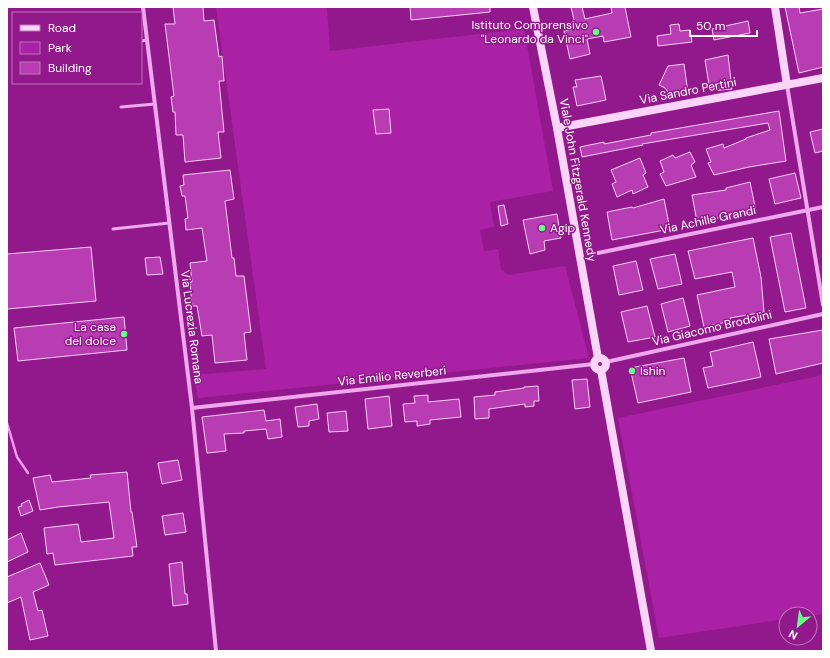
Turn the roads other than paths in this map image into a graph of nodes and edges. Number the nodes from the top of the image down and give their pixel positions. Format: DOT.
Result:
graph roads {
  1 [pos="143,7"];
  2 [pos="533,7"];
  3 [pos="775,7"];
  4 [pos="147,40"];
  5 [pos="142,41"];
  6 [pos="823,78"];
  7 [pos="787,85"];
  8 [pos="155,104"];
  9 [pos="121,107"];
  10 [pos="557,128"];
  11 [pos="823,207"];
  12 [pos="808,210"];
  13 [pos="169,223"];
  14 [pos="113,229"];
  15 [pos="598,253"];
  16 [pos="823,305"];
  17 [pos="823,314"];
  18 [pos="599,361"];
  19 [pos="192,408"];
  20 [pos="216,651"];
  21 [pos="651,651"];
  1 -- 4 [label="street, Via Lucrezia Romana"];
  2 -- 10 [label="street, Viale John Fitzgerald Kennedy"];
  3 -- 7 [label="street"];
  4 -- 5 [label="lane"];
  4 -- 8 [label="street, Via Lucrezia Romana"];
  6 -- 7 [label="street, Via Sandro Pertini"];
  7 -- 10 [label="street, Via Sandro Pertini"];
  7 -- 12 [label="street"];
  8 -- 9 [label="lane"];
  8 -- 13 [label="street, Via Lucrezia Romana"];
  10 -- 18 [label="street, Viale John Fitzgerald Kennedy"];
  11 -- 12 [label="street, Via Achille Grandi"];
  12 -- 15 [label="street, Via Achille Grandi"];
  12 -- 16 [label="street"];
  13 -- 14 [label="lane"];
  13 -- 19 [label="street, Via Lucrezia Romana"];
  17 -- 18 [label="street, Via Giacomo Brodolini"];
  18 -- 19 [label="street, Via Emilio Reverberi"];
  18 -- 21 [label="street"];
  19 -- 20 [label="street, Via Lucrezia Romana"];
}
